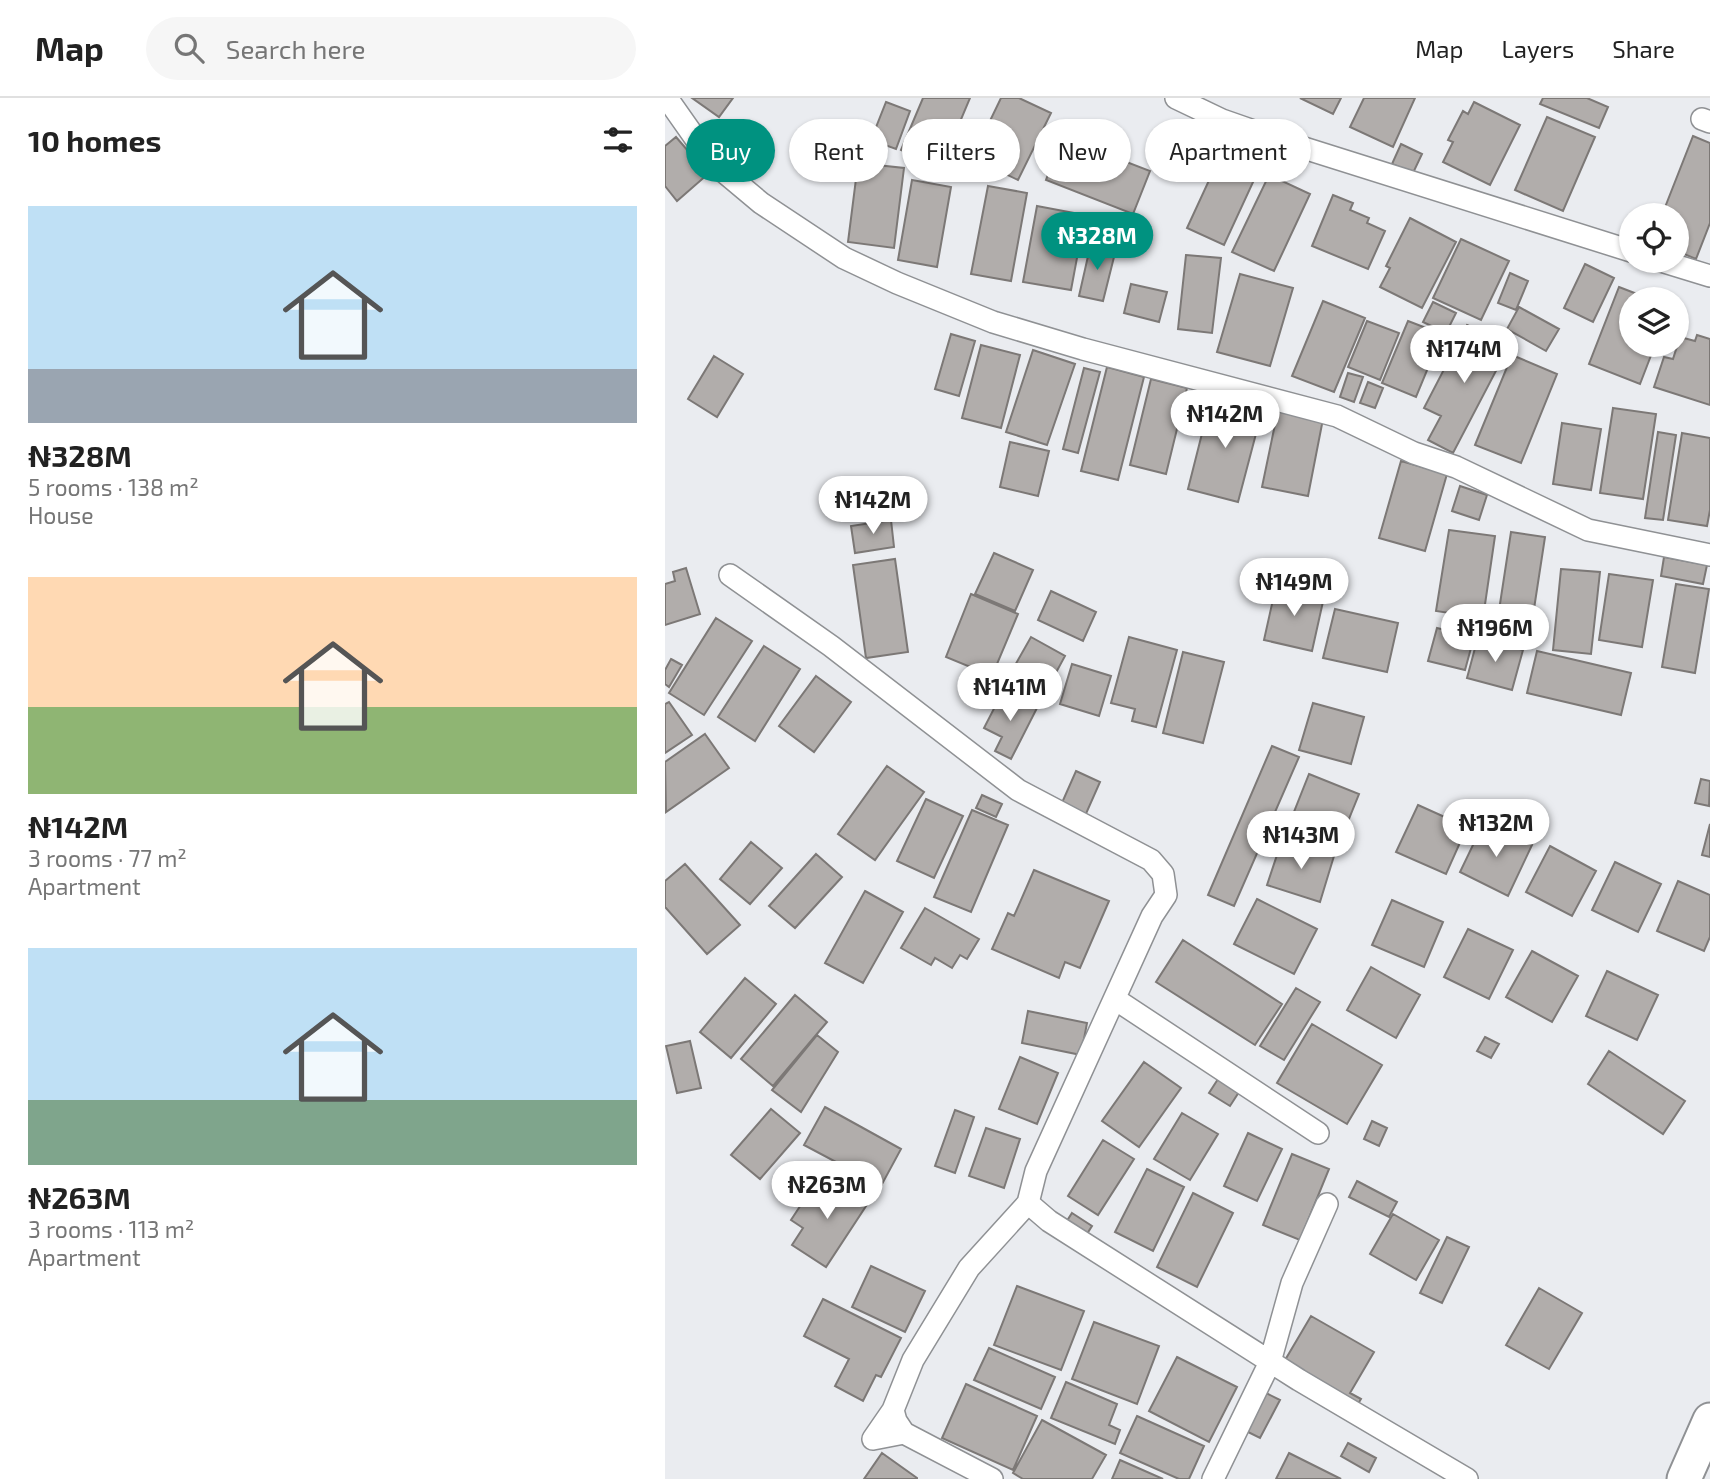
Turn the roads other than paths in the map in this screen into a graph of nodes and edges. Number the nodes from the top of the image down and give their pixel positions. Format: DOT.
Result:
graph roads {
  1 [pos="667,98"];
  2 [pos="1176,98"];
  3 [pos="1619,247"];
  4 [pos="1689,270"];
  5 [pos="1710,276"];
  6 [pos="1710,555"];
  7 [pos="730,575"];
  8 [pos="1115,999"];
  9 [pos="1318,1133"];
  10 [pos="1028,1203"];
  11 [pos="1327,1204"];
  12 [pos="1270,1362"];
  13 [pos="893,1410"];
  14 [pos="1710,1420"];
  15 [pos="904,1433"];
  16 [pos="992,1479"];
  17 [pos="1213,1479"];
  18 [pos="1467,1479"];
  19 [pos="1684,1479"];
  1 -- 6 [label="street"];
  2 -- 3 [label="street"];
  4 -- 5 [label="street"];
  7 -- 8 [label="street"];
  8 -- 9 [label="street"];
  8 -- 10 [label="street"];
  10 -- 12 [label="street"];
  10 -- 13 [label="street"];
  11 -- 12 [label="street"];
  12 -- 17 [label="street"];
  12 -- 18 [label="street"];
  13 -- 15 [label="street"];
  13 -- 15 [label="street"];
  14 -- 19 [label="main road"];
  15 -- 16 [label="street"];
}
